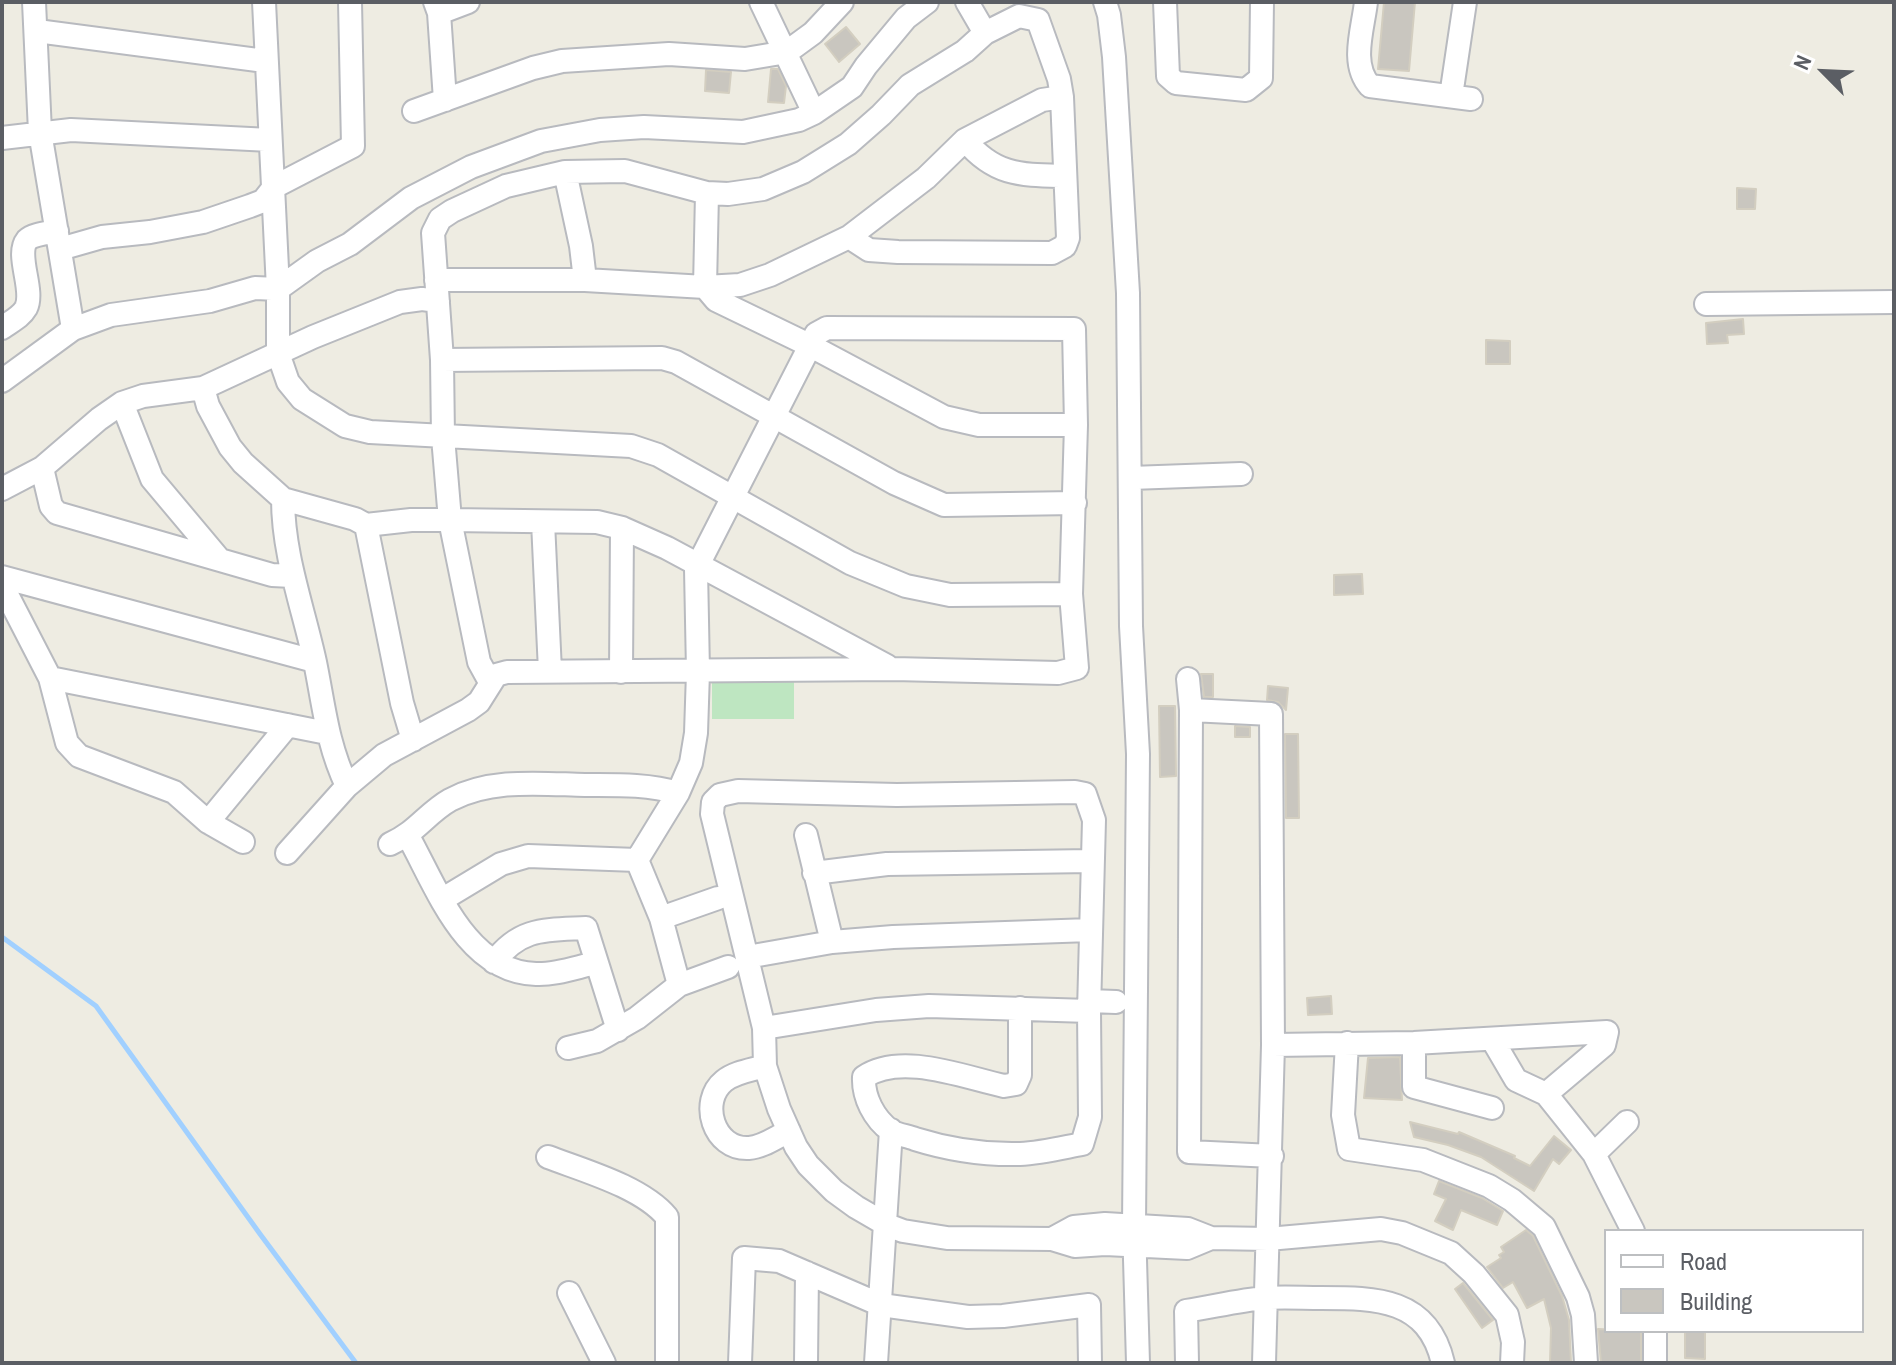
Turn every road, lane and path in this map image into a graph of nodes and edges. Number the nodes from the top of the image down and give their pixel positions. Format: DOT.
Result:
graph roads {
  1 [pos="34,2"];
  2 [pos="264,2"];
  3 [pos="350,2"];
  4 [pos="468,2"];
  5 [pos="761,2"];
  6 [pos="842,2"];
  7 [pos="927,2"];
  8 [pos="967,2"];
  9 [pos="1105,2"];
  10 [pos="1165,2"];
  11 [pos="1262,2"];
  12 [pos="1366,2"];
  13 [pos="1465,2"];
  14 [pos="437,7"];
  15 [pos="37,31"];
  16 [pos="985,33"];
  17 [pos="787,52"];
  18 [pos="265,61"];
  19 [pos="1062,97"];
  20 [pos="445,100"];
  21 [pos="414,111"];
  22 [pos="814,113"];
  23 [pos="40,132"];
  24 [pos="2,138"];
  25 [pos="270,140"];
  26 [pos="965,140"];
  27 [pos="565,172"];
  28 [pos="1065,176"];
  29 [pos="274,187"];
  30 [pos="707,193"];
  31 [pos="849,237"];
  32 [pos="58,240"];
  33 [pos="585,280"];
  34 [pos="705,287"];
  35 [pos="278,289"];
  36 [pos="437,291"];
  37 [pos="1894,302"];
  38 [pos="1706,304"];
  39 [pos="2,328"];
  40 [pos="73,329"];
  41 [pos="809,345"];
  42 [pos="278,353"];
  43 [pos="442,360"];
  44 [pos="2,381"];
  45 [pos="203,388"];
  46 [pos="122,403"];
  47 [pos="772,416"];
  48 [pos="1076,425"];
  49 [pos="443,437"];
  50 [pos="42,468"];
  51 [pos="1241,474"];
  52 [pos="1131,478"];
  53 [pos="2,489"];
  54 [pos="733,496"];
  55 [pos="283,499"];
  56 [pos="1075,503"];
  57 [pos="450,520"];
  58 [pos="543,522"];
  59 [pos="366,525"];
  60 [pos="622,528"];
  61 [pos="220,560"];
  62 [pos="697,565"];
  63 [pos="292,576"];
  64 [pos="2,577"];
  65 [pos="2,585"];
  66 [pos="1071,594"];
  67 [pos="314,661"];
  68 [pos="894,669"];
  69 [pos="550,671"];
  70 [pos="621,672"];
  71 [pos="698,672"];
  72 [pos="50,678"];
  73 [pos="1188,679"];
  74 [pos="490,682"];
  75 [pos="1191,710"];
  76 [pos="288,725"];
  77 [pos="327,733"];
  78 [pos="413,740"];
  79 [pos="347,786"];
  80 [pos="678,793"];
  81 [pos="208,822"];
  82 [pos="806,835"];
  83 [pos="243,842"];
  84 [pos="287,853"];
  85 [pos="637,860"];
  86 [pos="1091,861"];
  87 [pos="814,873"];
  88 [pos="718,898"];
  89 [pos="443,899"];
  90 [pos="661,918"];
  91 [pos="1090,930"];
  92 [pos="832,942"];
  93 [pos="494,962"];
  94 [pos="738,962"];
  95 [pos="596,963"];
  96 [pos="679,985"];
  97 [pos="1116,1002"];
  98 [pos="1089,1006"];
  99 [pos="1020,1008"];
  100 [pos="764,1028"];
  101 [pos="618,1030"];
  102 [pos="1492,1039"];
  103 [pos="1347,1043"];
  104 [pos="1414,1043"];
  105 [pos="1273,1045"];
  106 [pos="568,1048"];
  107 [pos="765,1066"];
  108 [pos="1546,1094"];
  109 [pos="1492,1108"];
  110 [pos="1627,1122"];
  111 [pos="891,1130"];
  112 [pos="789,1131"];
  113 [pos="1594,1154"];
  114 [pos="1272,1156"];
  115 [pos="548,1157"];
  116 [pos="887,1225"];
  117 [pos="1632,1229"];
  118 [pos="1134,1235"];
  119 [pos="1268,1239"];
  120 [pos="807,1273"];
  121 [pos="569,1293"];
  122 [pos="1266,1298"];
  123 [pos="881,1305"];
  124 [pos="1655,1333"];
  125 [pos="604,1363"];
  126 [pos="667,1363"];
  127 [pos="740,1363"];
  128 [pos="806,1363"];
  129 [pos="876,1363"];
  130 [pos="1090,1363"];
  131 [pos="1138,1363"];
  132 [pos="1187,1363"];
  133 [pos="1264,1363"];
  134 [pos="1443,1363"];
  135 [pos="1512,1363"];
  136 [pos="1586,1363"];
  137 [pos="1655,1363"];
  1 -- 15 [label="street"];
  2 -- 18 [label="street"];
  3 -- 29 [label="street"];
  4 -- 14 [label="street"];
  5 -- 17 [label="street"];
  6 -- 17 [label="street"];
  7 -- 22 [label="street"];
  8 -- 16 [label="street"];
  9 -- 52 [label="street"];
  10 -- 11 [label="street"];
  12 -- 13 [label="street"];
  14 -- 20 [label="street"];
  15 -- 18 [label="street"];
  15 -- 23 [label="street"];
  16 -- 19 [label="street"];
  16 -- 30 [label="street"];
  17 -- 20 [label="street"];
  17 -- 22 [label="street"];
  18 -- 25 [label="street"];
  19 -- 26 [label="street"];
  19 -- 28 [label="street"];
  20 -- 21 [label="street"];
  22 -- 35 [label="street"];
  23 -- 24 [label="street"];
  23 -- 25 [label="street"];
  23 -- 32 [label="street"];
  25 -- 29 [label="street"];
  26 -- 28 [label="street"];
  26 -- 31 [label="street"];
  27 -- 30 [label="street"];
  27 -- 33 [label="street"];
  27 -- 36 [label="street"];
  28 -- 31 [label="street"];
  29 -- 32 [label="street"];
  29 -- 35 [label="street"];
  30 -- 34 [label="street"];
  31 -- 34 [label="street"];
  32 -- 39 [label="street"];
  32 -- 40 [label="street"];
  33 -- 34 [label="street"];
  33 -- 36 [label="street"];
  34 -- 41 [label="street"];
  35 -- 40 [label="street"];
  35 -- 42 [label="street"];
  36 -- 42 [label="street"];
  36 -- 43 [label="street"];
  37 -- 38 [label="street"];
  40 -- 44 [label="street"];
  41 -- 47 [label="street"];
  41 -- 48 [label="street"];
  41 -- 48 [label="street"];
  42 -- 45 [label="street"];
  42 -- 49 [label="street"];
  43 -- 47 [label="street"];
  43 -- 49 [label="street"];
  45 -- 46 [label="street"];
  45 -- 55 [label="street"];
  46 -- 50 [label="street"];
  46 -- 61 [label="street"];
  47 -- 54 [label="street"];
  47 -- 56 [label="street"];
  48 -- 56 [label="street"];
  49 -- 54 [label="street"];
  49 -- 57 [label="street"];
  50 -- 53 [label="street"];
  50 -- 61 [label="street"];
  51 -- 52 [label="street"];
  52 -- 118 [label="street"];
  54 -- 62 [label="street"];
  54 -- 66 [label="street"];
  55 -- 59 [label="street"];
  55 -- 63 [label="street"];
  56 -- 66 [label="street"];
  57 -- 58 [label="street"];
  57 -- 59 [label="street"];
  57 -- 74 [label="street"];
  58 -- 60 [label="street"];
  58 -- 69 [label="street"];
  59 -- 78 [label="street"];
  60 -- 62 [label="street"];
  60 -- 70 [label="street"];
  61 -- 63 [label="street"];
  62 -- 68 [label="street"];
  62 -- 71 [label="street"];
  63 -- 67 [label="street"];
  64 -- 67 [label="street"];
  65 -- 72 [label="street"];
  66 -- 68 [label="street"];
  67 -- 77 [label="street"];
  68 -- 71 [label="street"];
  69 -- 70 [label="street"];
  69 -- 74 [label="street"];
  70 -- 71 [label="street"];
  71 -- 80 [label="street"];
  72 -- 76 [label="street"];
  72 -- 81 [label="street"];
  73 -- 75 [label="street"];
  74 -- 78 [label="street"];
  75 -- 105 [label="street"];
  75 -- 114 [label="street"];
  76 -- 77 [label="street"];
  76 -- 81 [label="street"];
  77 -- 79 [label="street"];
  78 -- 79 [label="street"];
  79 -- 84 [label="street"];
  80 -- 85 [label="street"];
  80 -- 89 [label="street"];
  81 -- 83 [label="street"];
  82 -- 87 [label="street"];
  85 -- 89 [label="street"];
  85 -- 90 [label="street"];
  86 -- 87 [label="street"];
  86 -- 91 [label="street"];
  86 -- 94 [label="street"];
  87 -- 92 [label="street"];
  88 -- 90 [label="street"];
  89 -- 93 [label="street"];
  90 -- 96 [label="street"];
  91 -- 92 [label="street"];
  91 -- 98 [label="street"];
  92 -- 94 [label="street"];
  93 -- 95 [label="street"];
  93 -- 95 [label="street"];
  94 -- 96 [label="street"];
  94 -- 100 [label="street"];
  95 -- 101 [label="street"];
  96 -- 101 [label="street"];
  97 -- 98 [label="street"];
  98 -- 99 [label="street"];
  98 -- 111 [label="street"];
  99 -- 100 [label="street"];
  99 -- 111 [label="street"];
  100 -- 107 [label="street"];
  101 -- 106 [label="street"];
  102 -- 104 [label="street"];
  102 -- 108 [label="street"];
  102 -- 108 [label="street"];
  103 -- 104 [label="street"];
  103 -- 105 [label="street"];
  103 -- 136 [label="street"];
  104 -- 109 [label="street"];
  105 -- 114 [label="street"];
  107 -- 112 [label="street"];
  107 -- 112 [label="street"];
  108 -- 113 [label="street"];
  110 -- 113 [label="street"];
  111 -- 116 [label="street"];
  112 -- 116 [label="street"];
  113 -- 117 [label="street"];
  114 -- 119 [label="street"];
  115 -- 126 [label="street"];
  116 -- 118 [label="street"];
  116 -- 123 [label="street"];
  118 -- 119 [label="street"];
  118 -- 131 [label="street"];
  119 -- 122 [label="street"];
  119 -- 135 [label="street"];
  120 -- 123 [label="street"];
  120 -- 127 [label="street"];
  120 -- 128 [label="street"];
  121 -- 125 [label="street"];
  122 -- 132 [label="street"];
  122 -- 133 [label="street"];
  122 -- 134 [label="street"];
  123 -- 129 [label="street"];
  123 -- 130 [label="street"];
  124 -- 137 [label="street"];
}
